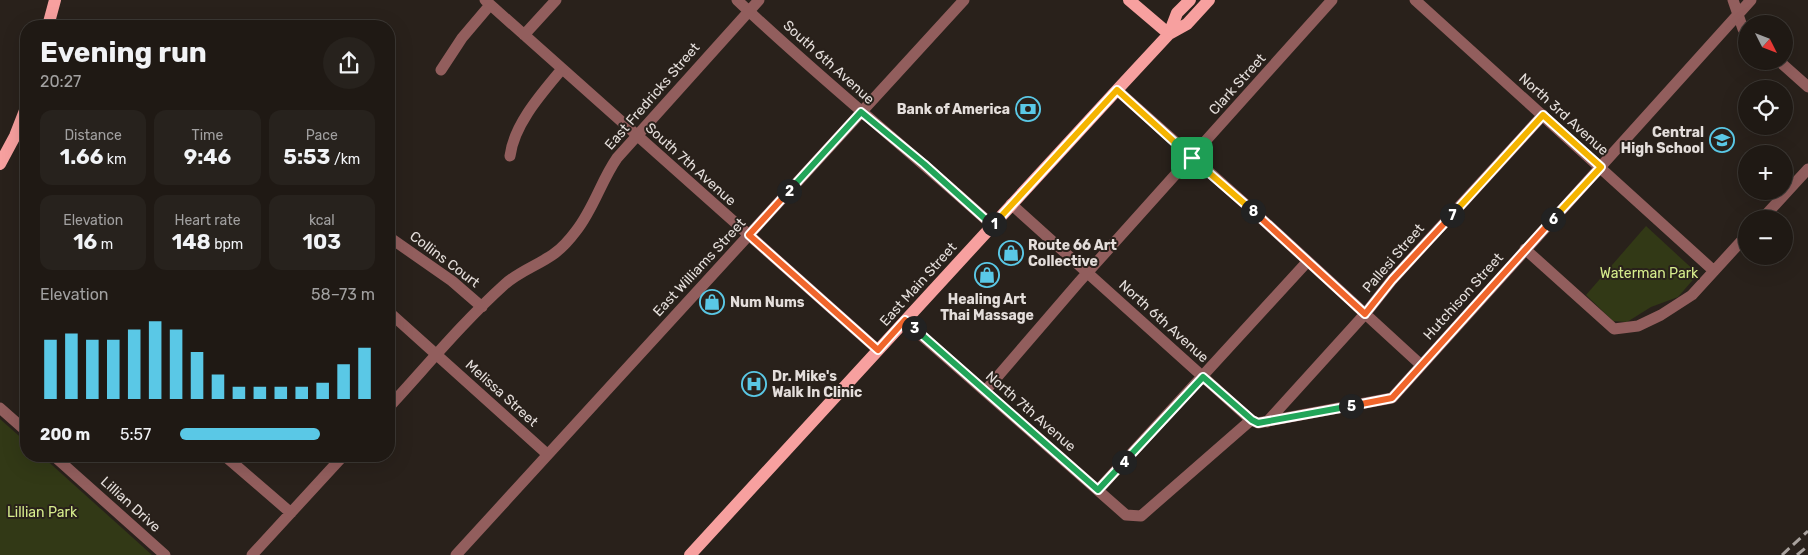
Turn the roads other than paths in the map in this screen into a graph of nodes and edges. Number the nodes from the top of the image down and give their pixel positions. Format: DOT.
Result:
graph roads {
  1 [pos="55,0"];
  2 [pos="556,0"];
  3 [pos="737,0"];
  4 [pos="758,0"];
  5 [pos="964,0"];
  6 [pos="1129,0"];
  7 [pos="1190,0"];
  8 [pos="1209,0"];
  9 [pos="1332,0"];
  10 [pos="1415,0"];
  11 [pos="1733,0"];
  12 [pos="1751,0"];
  13 [pos="488,2"];
  14 [pos="748,11"];
  15 [pos="1738,15"];
  16 [pos="50,20"];
  17 [pos="1169,34"];
  18 [pos="524,35"];
  19 [pos="562,69"];
  20 [pos="442,70"];
  21 [pos="1789,70"];
  22 [pos="1808,87"];
  23 [pos="1117,90"];
  24 [pos="861,112"];
  25 [pos="1543,115"];
  26 [pos="20,123"];
  27 [pos="636,135"];
  28 [pos="510,156"];
  29 [pos="1192,158"];
  30 [pos="0,164"];
  31 [pos="1601,167"];
  32 [pos="1808,169"];
  33 [pos="1011,204"];
  34 [pos="1770,210"];
  35 [pos="992,225"];
  36 [pos="749,235"];
  37 [pos="395,241"];
  38 [pos="1738,245"];
  39 [pos="1526,249"];
  40 [pos="1307,262"];
  41 [pos="1714,271"];
  42 [pos="1087,273"];
  43 [pos="482,307"];
  44 [pos="1365,314"];
  45 [pos="395,317"];
  46 [pos="905,320"];
  47 [pos="878,350"];
  48 [pos="437,355"];
  49 [pos="1421,365"];
  50 [pos="1203,377"];
  51 [pos="986,390"];
  52 [pos="395,400"];
  53 [pos="0,408"];
  54 [pos="1252,420"];
  55 [pos="1267,422"];
  56 [pos="20,426"];
  57 [pos="547,454"];
  58 [pos="61,462"];
  59 [pos="232,462"];
  60 [pos="337,462"];
  61 [pos="1098,490"];
  62 [pos="290,513"];
  63 [pos="165,555"];
  64 [pos="252,555"];
  65 [pos="456,555"];
  66 [pos="690,555"];
  1 -- 16 [label="main road"];
  2 -- 18 [label="street"];
  3 -- 14 [label="street, South 6th Avenue"];
  4 -- 14 [label="street, East Fredricks Street"];
  5 -- 24 [label="street, East Williams Street"];
  6 -- 17 [label="main road"];
  7 -- 17 [label="main road, East Main Street"];
  8 -- 17 [label="main road, East Main Street"];
  9 -- 29 [label="street, Clark Street"];
  10 -- 25 [label="street, North 3rd Avenue"];
  11 -- 15 [label="street"];
  12 -- 15 [label="street, Hutchison Street"];
  13 -- 18 [label="street, South 7th Avenue"];
  13 -- 20 [label="street"];
  14 -- 24 [label="street, South 6th Avenue"];
  14 -- 27 [label="street, East Fredricks Street"];
  15 -- 31 [label="street, Hutchison Street"];
  17 -- 23 [label="main road, East Main Street"];
  18 -- 19 [label="street, South 7th Avenue"];
  19 -- 27 [label="street, South 7th Avenue"];
  19 -- 28 [label="street"];
  21 -- 22 [label="street"];
  23 -- 29 [label="street"];
  23 -- 33 [label="main road, East Main Street"];
  24 -- 35 [label="street, South 6th Avenue"];
  24 -- 36 [label="street, East Williams Street"];
  25 -- 31 [label="street, North 3rd Avenue"];
  25 -- 44 [label="street, Pallesi Street"];
  26 -- 30 [label="main road"];
  27 -- 36 [label="street, South 7th Avenue"];
  27 -- 43 [label="street, East Fredricks Street"];
  29 -- 40 [label="street"];
  29 -- 42 [label="street, Clark Street"];
  31 -- 39 [label="street, Hutchison Street"];
  31 -- 41 [label="street, North 3rd Avenue"];
  32 -- 34 [label="street"];
  33 -- 35 [label="main road, East Main Street"];
  33 -- 42 [label="street, North 6th Avenue"];
  35 -- 46 [label="main road, East Main Street"];
  36 -- 47 [label="street, South 7th Avenue"];
  36 -- 57 [label="street, East Williams Street"];
  37 -- 43 [label="street, Collins Court"];
  38 -- 41 [label="street"];
  39 -- 41 [label="street"];
  39 -- 49 [label="street, Hutchison Street"];
  40 -- 44 [label="street"];
  40 -- 50 [label="street"];
  42 -- 50 [label="street, North 6th Avenue"];
  42 -- 51 [label="street, Clark Street"];
  43 -- 48 [label="street, East Fredricks Street"];
  44 -- 49 [label="street"];
  44 -- 55 [label="street, Pallesi Street"];
  45 -- 48 [label="street, Melissa Street"];
  46 -- 47 [label="main road, East Main Street"];
  46 -- 51 [label="street, North 7th Avenue"];
  47 -- 66 [label="main road, East Main Street"];
  48 -- 52 [label="street, East Fredricks Street"];
  48 -- 57 [label="street, Melissa Street"];
  49 -- 55 [label="street, Hutchison Street"];
  50 -- 54 [label="street, North 6th Avenue"];
  50 -- 61 [label="street"];
  51 -- 61 [label="street, North 7th Avenue"];
  53 -- 56 [label="street"];
  54 -- 55 [label="street, Hutchison Street"];
  54 -- 61 [label="street, North 7th Avenue"];
  57 -- 65 [label="street, East Williams Street"];
  58 -- 63 [label="street, Lillian Drive"];
  59 -- 62 [label="street"];
  60 -- 62 [label="street"];
  62 -- 64 [label="street"];
}
